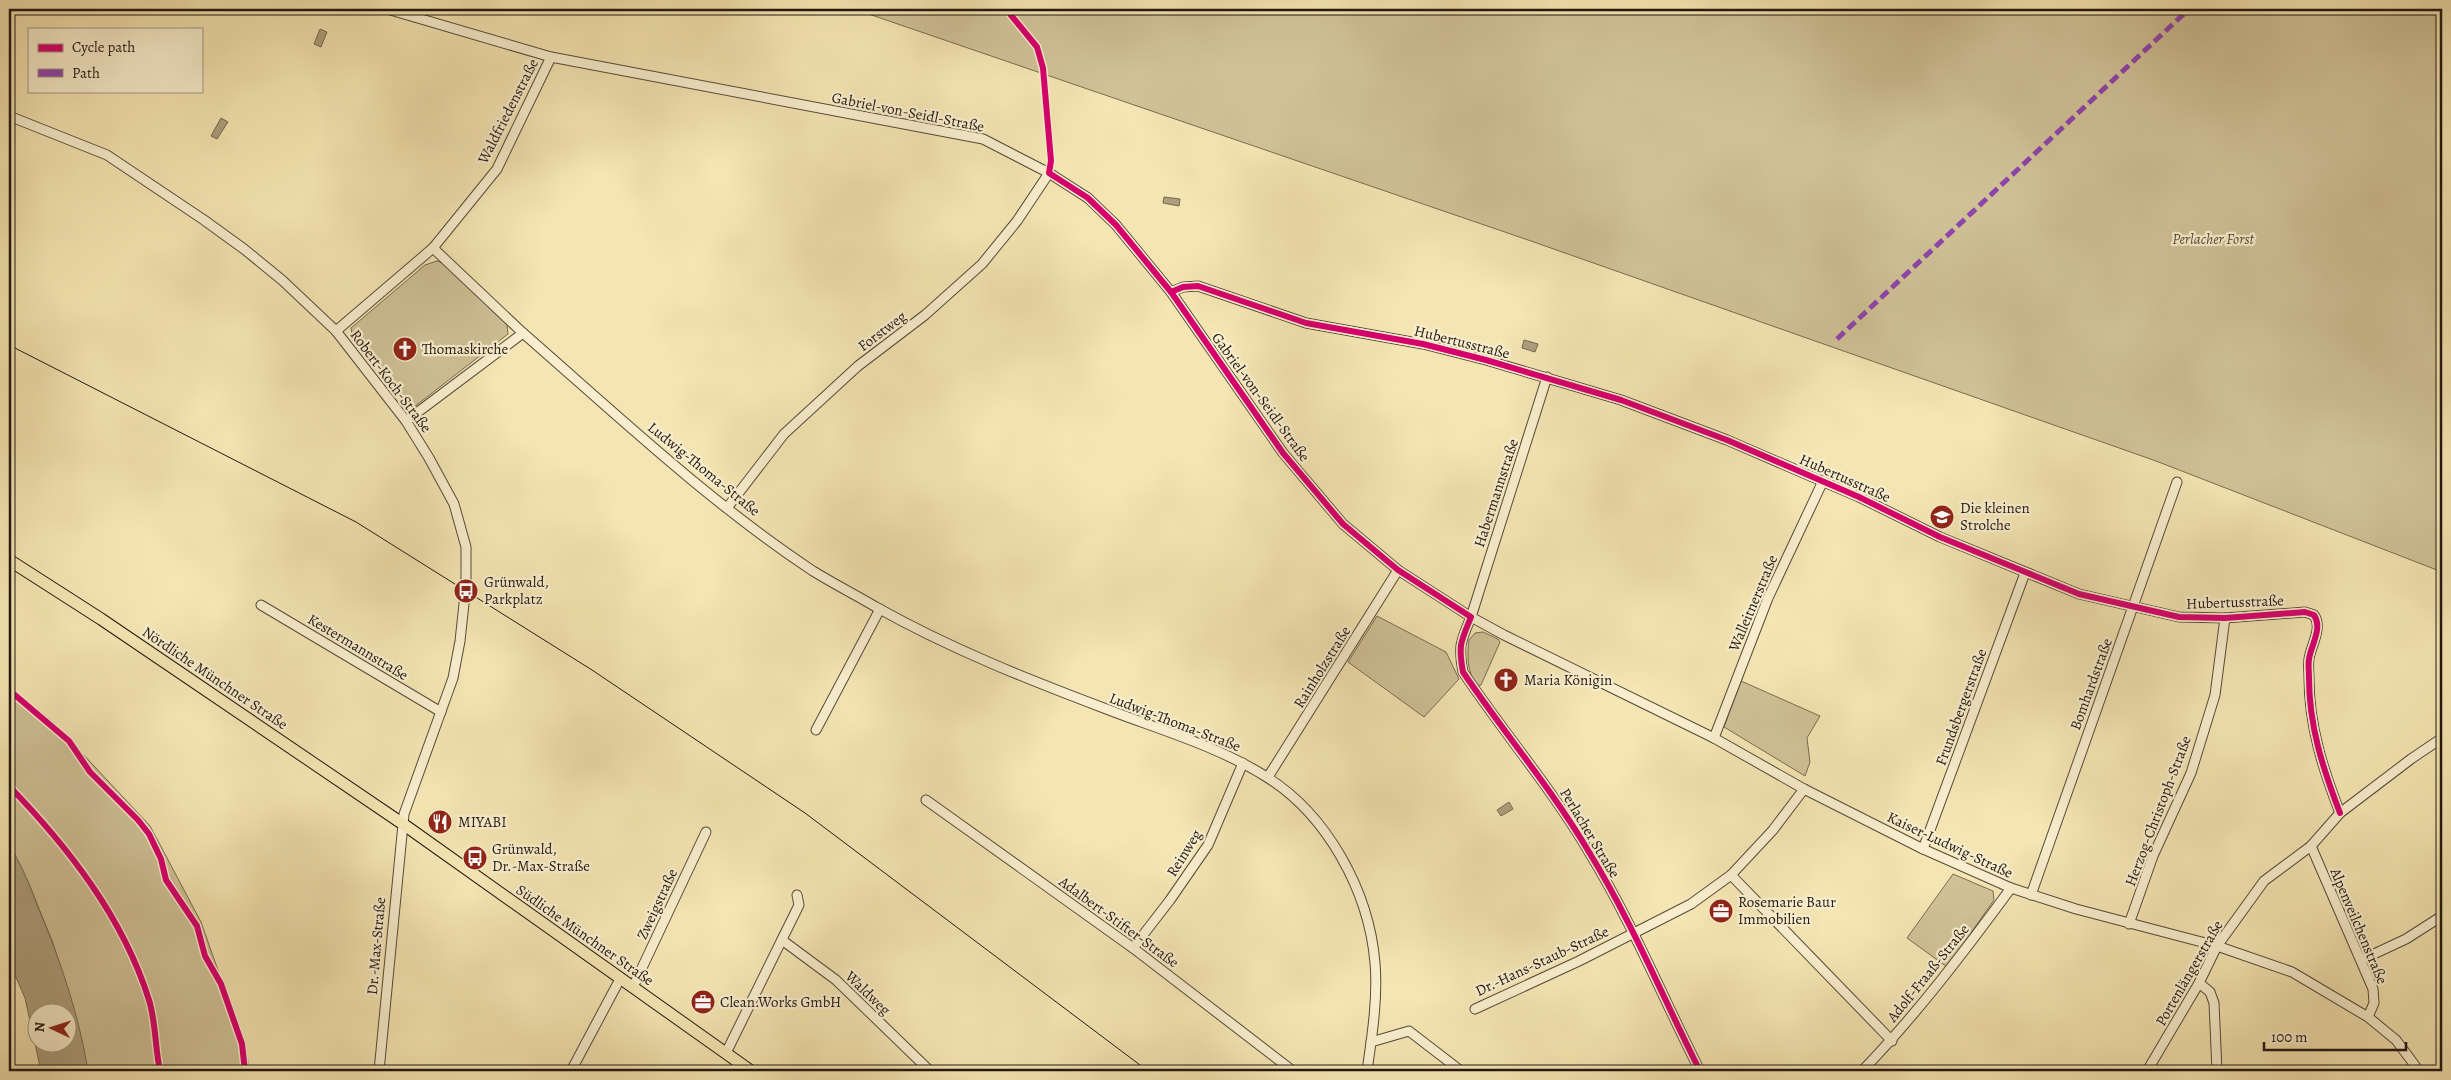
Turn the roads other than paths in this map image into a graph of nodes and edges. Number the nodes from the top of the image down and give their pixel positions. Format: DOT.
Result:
graph roads {
  1 [pos="387,9"];
  2 [pos="551,57"];
  3 [pos="9,116"];
  4 [pos="1049,173"];
  5 [pos="433,248"];
  6 [pos="1171,292"];
  7 [pos="336,331"];
  8 [pos="523,334"];
  9 [pos="1547,377"];
  10 [pos="406,421"];
  11 [pos="1823,481"];
  12 [pos="2177,482"];
  13 [pos="727,508"];
  14 [pos="9,560"];
  15 [pos="1398,570"];
  16 [pos="2025,574"];
  17 [pos="261,605"];
  18 [pos="2133,606"];
  19 [pos="880,609"];
  20 [pos="1471,617"];
  21 [pos="2225,618"];
  22 [pos="441,712"];
  23 [pos="816,730"];
  24 [pos="1714,738"];
  25 [pos="2442,738"];
  26 [pos="1243,763"];
  27 [pos="1268,777"];
  28 [pos="1804,789"];
  29 [pos="926,800"];
  30 [pos="2340,813"];
  31 [pos="403,824"];
  32 [pos="706,832"];
  33 [pos="2311,846"];
  34 [pos="1923,849"];
  35 [pos="1731,875"];
  36 [pos="2011,888"];
  37 [pos="797,895"];
  38 [pos="2031,895"];
  39 [pos="2442,916"];
  40 [pos="2129,924"];
  41 [pos="1633,933"];
  42 [pos="782,940"];
  43 [pos="2217,946"];
  44 [pos="1132,948"];
  45 [pos="2361,960"];
  46 [pos="620,978"];
  47 [pos="2199,983"];
  48 [pos="632,987"];
  49 [pos="1475,1009"];
  50 [pos="2368,1017"];
  51 [pos="1892,1041"];
  52 [pos="1371,1042"];
  53 [pos="726,1053"];
  54 [pos="2416,1070"];
  55 [pos="379,1071"];
  56 [pos="571,1071"];
  57 [pos="751,1071"];
  58 [pos="930,1071"];
  59 [pos="1292,1071"];
  60 [pos="1367,1071"];
  61 [pos="1461,1071"];
  62 [pos="1700,1071"];
  63 [pos="1862,1071"];
  64 [pos="2147,1071"];
  65 [pos="2217,1071"];
  1 -- 2 [label="street, Gabriel-von-Seidl-Straße"];
  2 -- 4 [label="street, Gabriel-von-Seidl-Straße"];
  2 -- 5 [label="street, Waldfriedenstraße"];
  3 -- 7 [label="street, Robert-Koch-Straße"];
  4 -- 6 [label="street, Gabriel-von-Seidl-Straße"];
  4 -- 13 [label="street, Forstweg"];
  5 -- 7 [label="street, Waldfriedenstraße"];
  5 -- 8 [label="street, Ludwig-Thoma-Straße"];
  6 -- 9 [label="street, Hubertusstraße"];
  6 -- 15 [label="street, Gabriel-von-Seidl-Straße"];
  7 -- 10 [label="street, Robert-Koch-Straße"];
  8 -- 10 [label="street"];
  8 -- 13 [label="street, Ludwig-Thoma-Straße"];
  9 -- 11 [label="street, Hubertusstraße"];
  9 -- 20 [label="street, Habermannstraße"];
  10 -- 22 [label="street, Robert-Koch-Straße"];
  11 -- 16 [label="street, Hubertusstraße"];
  11 -- 24 [label="street, Walleitnerstraße"];
  12 -- 18 [label="street, Bomhardstraße"];
  13 -- 19 [label="street, Ludwig-Thoma-Straße"];
  14 -- 31 [label="main road, Nördliche Münchner Straße"];
  15 -- 20 [label="street, Gabriel-von-Seidl-Straße"];
  15 -- 27 [label="street, Rainholzstraße"];
  16 -- 18 [label="street, Hubertusstraße"];
  16 -- 34 [label="street, Frundsbergerstraße"];
  17 -- 22 [label="street, Kestermannstraße"];
  18 -- 21 [label="street, Hubertusstraße"];
  18 -- 38 [label="street, Bomhardstraße"];
  19 -- 23 [label="street"];
  19 -- 26 [label="street, Ludwig-Thoma-Straße"];
  20 -- 24 [label="street, Kaiser-Ludwig-Straße"];
  20 -- 41 [label="street, Perlacher Straße"];
  21 -- 30 [label="street, Hubertusstraße"];
  21 -- 40 [label="street, Herzog-Christoph-Straße"];
  22 -- 31 [label="street, Robert-Koch-Straße"];
  24 -- 28 [label="street, Kaiser-Ludwig-Straße"];
  25 -- 30 [label="street, Portenlängerstraße"];
  26 -- 27 [label="street, Ludwig-Thoma-Straße"];
  26 -- 44 [label="street, Reinweg"];
  27 -- 52 [label="street, Ludwig-Thoma-Straße"];
  28 -- 34 [label="street, Kaiser-Ludwig-Straße"];
  28 -- 35 [label="street, Dr.-Hans-Staub-Straße"];
  29 -- 44 [label="street, Adalbert-Stifter-Straße"];
  30 -- 33 [label="street, Portenlängerstraße"];
  31 -- 46 [label="main road, Südliche Münchner Straße"];
  31 -- 55 [label="street, Dr.-Max-Straße"];
  32 -- 48 [label="street, Zweigstraße"];
  33 -- 43 [label="street, Portenlängerstraße"];
  33 -- 45 [label="street, Alpenveilchenstraße"];
  34 -- 36 [label="street, Kaiser-Ludwig-Straße"];
  35 -- 41 [label="street, Dr.-Hans-Staub-Straße"];
  35 -- 51 [label="street"];
  36 -- 38 [label="street, Kaiser-Ludwig-Straße"];
  36 -- 51 [label="street, Adolf-Fraaß-Straße"];
  37 -- 42 [label="street"];
  38 -- 40 [label="street, Kaiser-Ludwig-Straße"];
  39 -- 45 [label="street"];
  40 -- 43 [label="street, Kaiser-Ludwig-Straße"];
  41 -- 49 [label="street, Dr.-Hans-Staub-Straße"];
  41 -- 62 [label="street, Perlacher Straße"];
  42 -- 53 [label="street"];
  42 -- 58 [label="street, Waldweg"];
  43 -- 47 [label="street, Portenlängerstraße"];
  43 -- 50 [label="street, Kaiser-Ludwig-Straße"];
  44 -- 59 [label="street, Adalbert-Stifter-Straße"];
  45 -- 50 [label="street, Alpenveilchenstraße"];
  46 -- 48 [label="main road, Südliche Münchner Straße"];
  46 -- 56 [label="street"];
  47 -- 64 [label="street, Portenlängerstraße"];
  47 -- 65 [label="street"];
  48 -- 53 [label="main road, Südliche Münchner Straße"];
  50 -- 54 [label="street, Kaiser-Ludwig-Straße"];
  51 -- 63 [label="street, Adolf-Fraaß-Straße"];
  52 -- 60 [label="street, Ludwig-Thoma-Straße"];
  52 -- 61 [label="street"];
  53 -- 57 [label="main road, Südliche Münchner Straße"];
}
